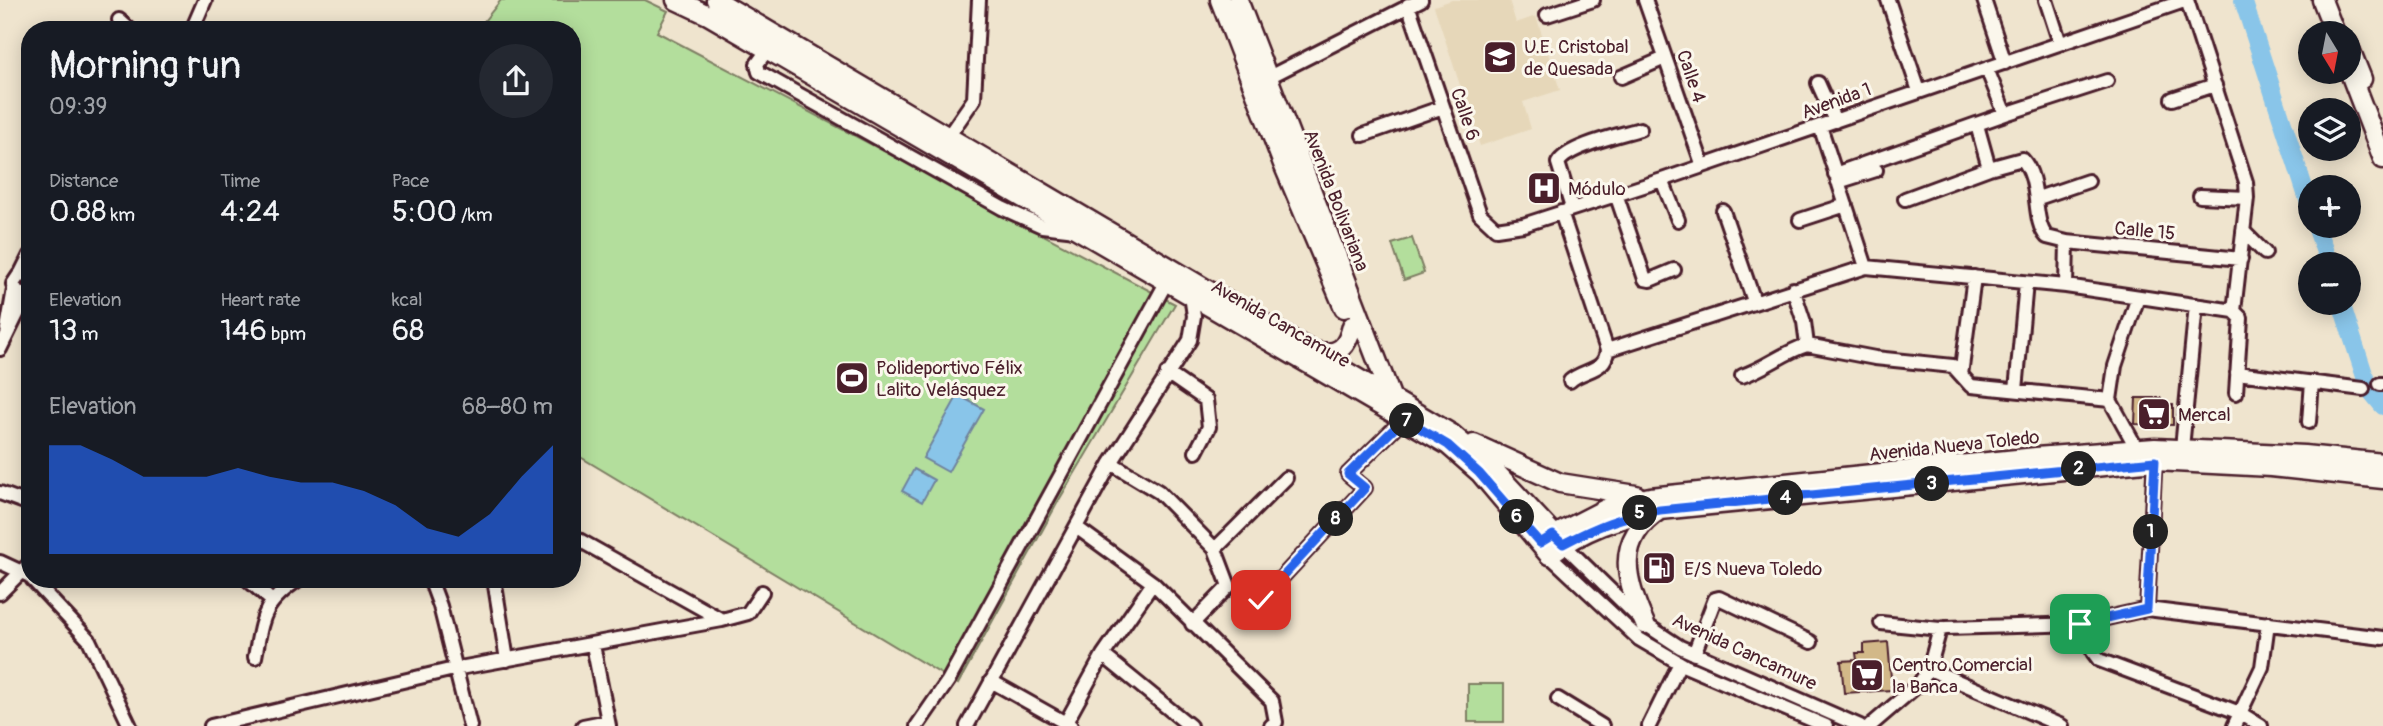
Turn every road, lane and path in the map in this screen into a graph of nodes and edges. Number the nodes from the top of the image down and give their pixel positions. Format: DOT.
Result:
graph roads {
  1 [pos="205,0"];
  2 [pos="677,0"];
  3 [pos="716,0"];
  4 [pos="979,0"];
  5 [pos="1220,0"];
  6 [pos="1238,0"];
  7 [pos="1422,0"];
  8 [pos="1593,0"];
  9 [pos="1645,0"];
  10 [pos="1888,0"];
  11 [pos="1984,0"];
  12 [pos="2046,0"];
  13 [pos="2143,0"];
  14 [pos="2187,0"];
  15 [pos="2322,0"];
  16 [pos="2332,0"];
  17 [pos="1408,5"];
  18 [pos="2148,13"];
  19 [pos="1547,15"];
  20 [pos="196,21"];
  21 [pos="2330,21"];
  22 [pos="2340,21"];
  23 [pos="772,43"];
  24 [pos="2060,43"];
  25 [pos="1665,58"];
  26 [pos="2005,63"];
  27 [pos="1987,69"];
  28 [pos="1248,73"];
  29 [pos="1621,77"];
  30 [pos="1266,78"];
  31 [pos="2107,81"];
  32 [pos="2361,81"];
  33 [pos="1818,83"];
  34 [pos="2355,84"];
  35 [pos="2215,85"];
  36 [pos="1919,91"];
  37 [pos="1256,93"];
  38 [pos="2172,99"];
  39 [pos="1443,107"];
  40 [pos="2005,114"];
  41 [pos="1835,121"];
  42 [pos="1977,125"];
  43 [pos="1820,127"];
  44 [pos="1640,129"];
  45 [pos="1363,135"];
  46 [pos="2381,139"];
  47 [pos="944,142"];
  48 [pos="2383,159"];
  49 [pos="1703,166"];
  50 [pos="1989,168"];
  51 [pos="1875,170"];
  52 [pos="1837,178"];
  53 [pos="1662,180"];
  54 [pos="2088,181"];
  55 [pos="1615,194"];
  56 [pos="2200,196"];
  57 [pos="2038,198"];
  58 [pos="2247,198"];
  59 [pos="1905,200"];
  60 [pos="1846,205"];
  61 [pos="1567,210"];
  62 [pos="1723,211"];
  63 [pos="1678,220"];
  64 [pos="1800,220"];
  65 [pos="1496,229"];
  66 [pos="1079,230"];
  67 [pos="2243,232"];
  68 [pos="1114,241"];
  69 [pos="2067,242"];
  70 [pos="2265,253"];
  71 [pos="2241,258"];
  72 [pos="1866,267"];
  73 [pos="1674,270"];
  74 [pos="0,276"];
  75 [pos="1974,277"];
  76 [pos="19,280"];
  77 [pos="1167,281"];
  78 [pos="2026,283"];
  79 [pos="2066,286"];
  80 [pos="1793,289"];
  81 [pos="1191,295"];
  82 [pos="2138,297"];
  83 [pos="1754,301"];
  84 [pos="2196,305"];
  85 [pos="21,308"];
  86 [pos="2234,311"];
  87 [pos="1352,326"];
  88 [pos="7,332"];
  89 [pos="1807,345"];
  90 [pos="0,349"];
  91 [pos="1607,350"];
  92 [pos="1318,352"];
  93 [pos="1167,373"];
  94 [pos="2237,373"];
  95 [pos="1742,376"];
  96 [pos="1961,376"];
  97 [pos="1570,380"];
  98 [pos="2312,382"];
  99 [pos="2363,389"];
  100 [pos="2016,390"];
  101 [pos="2236,393"];
  102 [pos="2110,400"];
  103 [pos="1391,405"];
  104 [pos="2309,422"];
  105 [pos="1452,434"];
  106 [pos="2182,448"];
  107 [pos="2137,449"];
  108 [pos="1196,452"];
  109 [pos="2155,455"];
  110 [pos="1111,463"];
  111 [pos="2383,463"];
  112 [pos="1286,478"];
  113 [pos="2383,479"];
  114 [pos="0,493"];
  115 [pos="21,501"];
  116 [pos="1655,503"];
  117 [pos="1076,527"];
  118 [pos="581,542"];
  119 [pos="1551,545"];
  120 [pos="1215,549"];
  121 [pos="0,562"];
  122 [pos="21,570"];
  123 [pos="21,579"];
  124 [pos="1153,583"];
  125 [pos="42,588"];
  126 [pos="257,588"];
  127 [pos="288,588"];
  128 [pos="433,588"];
  129 [pos="495,588"];
  130 [pos="762,592"];
  131 [pos="0,593"];
  132 [pos="1261,600"];
  133 [pos="272,601"];
  134 [pos="2147,609"];
  135 [pos="722,620"];
  136 [pos="2091,622"];
  137 [pos="1881,623"];
  138 [pos="2268,623"];
  139 [pos="1192,624"];
  140 [pos="1645,624"];
  141 [pos="1940,629"];
  142 [pos="2383,638"];
  143 [pos="1811,642"];
  144 [pos="593,645"];
  145 [pos="1694,654"];
  146 [pos="1103,655"];
  147 [pos="255,657"];
  148 [pos="507,660"];
  149 [pos="1680,663"];
  150 [pos="454,669"];
  151 [pos="1929,669"];
  152 [pos="991,681"];
  153 [pos="1558,699"];
  154 [pos="2240,713"];
  155 [pos="608,723"];
  156 [pos="1067,725"];
  157 [pos="130,726"];
  158 [pos="211,726"];
  159 [pos="470,726"];
  160 [pos="583,726"];
  161 [pos="917,726"];
  162 [pos="967,726"];
  163 [pos="1191,726"];
  164 [pos="1271,726"];
  165 [pos="1602,726"];
  166 [pos="1649,726"];
  167 [pos="1826,726"];
  168 [pos="1860,726"];
  169 [pos="1870,726"];
  170 [pos="2062,726"];
  171 [pos="2234,726"];
  172 [pos="2260,726"];
  1 -- 20 [label="street"];
  2 -- 23 [label="main road, Avenida Cancamure"];
  3 -- 23 [label="main road, Avenida Cancamure"];
  4 -- 47 [label="street"];
  5 -- 28 [label="main road, Avenida Bolivariana"];
  6 -- 30 [label="main road, Avenida Bolivariana"];
  7 -- 17 [label="street"];
  8 -- 19 [label="street"];
  9 -- 25 [label="street, Calle 4"];
  10 -- 36 [label="street"];
  11 -- 26 [label="street"];
  12 -- 24 [label="street"];
  13 -- 18 [label="street"];
  14 -- 18 [label="street, Avenida 1"];
  14 -- 35 [label="street"];
  15 -- 21 [label="main road"];
  16 -- 22 [label="main road"];
  17 -- 30 [label="street"];
  17 -- 39 [label="street, Calle 6"];
  18 -- 24 [label="street, Avenida 1"];
  23 -- 47 [label="main road, Avenida Cancamure"];
  23 -- 66 [label="street"];
  24 -- 26 [label="street, Avenida 1"];
  25 -- 29 [label="street"];
  25 -- 49 [label="street, Calle 4"];
  26 -- 27 [label="street, Avenida 1"];
  27 -- 36 [label="street, Avenida 1"];
  27 -- 40 [label="street"];
  28 -- 30 [label="street"];
  28 -- 37 [label="main road, Avenida Bolivariana"];
  30 -- 37 [label="street"];
  30 -- 103 [label="main road, Avenida Bolivariana"];
  31 -- 40 [label="street"];
  32 -- 46 [label="main road"];
  33 -- 41 [label="street"];
  34 -- 46 [label="main road"];
  35 -- 38 [label="street"];
  35 -- 58 [label="street"];
  36 -- 41 [label="street, Avenida 1"];
  37 -- 87 [label="main road, Avenida Bolivariana"];
  39 -- 45 [label="street"];
  39 -- 65 [label="street, Calle 6"];
  40 -- 42 [label="street"];
  41 -- 43 [label="street, Avenida 1"];
  42 -- 50 [label="street"];
  42 -- 52 [label="street"];
  43 -- 49 [label="street, Avenida 1"];
  43 -- 52 [label="street"];
  44 -- 61 [label="street"];
  46 -- 48 [label="main road"];
  47 -- 66 [label="main road, Avenida Cancamure"];
  47 -- 68 [label="main road, Avenida Cancamure"];
  49 -- 53 [label="street, Avenida 1"];
  50 -- 57 [label="street"];
  50 -- 59 [label="street"];
  51 -- 52 [label="street"];
  52 -- 60 [label="street"];
  53 -- 55 [label="street, Avenida 1"];
  53 -- 63 [label="street"];
  54 -- 57 [label="street"];
  55 -- 61 [label="street, Avenida 1"];
  55 -- 73 [label="street"];
  56 -- 58 [label="street"];
  57 -- 69 [label="street, Calle 15"];
  58 -- 67 [label="street"];
  60 -- 64 [label="street"];
  60 -- 72 [label="street"];
  61 -- 65 [label="street, Avenida 1"];
  61 -- 91 [label="street"];
  62 -- 83 [label="street"];
  66 -- 68 [label="main road, Avenida Cancamure"];
  67 -- 70 [label="street"];
  67 -- 71 [label="street"];
  68 -- 77 [label="main road, Avenida Cancamure"];
  68 -- 92 [label="main road, Avenida Cancamure"];
  69 -- 71 [label="street, Calle 15"];
  69 -- 79 [label="street"];
  71 -- 86 [label="street"];
  72 -- 75 [label="street"];
  72 -- 80 [label="street"];
  74 -- 76 [label="street"];
  75 -- 78 [label="street"];
  75 -- 96 [label="street"];
  76 -- 88 [label="street"];
  77 -- 81 [label="main road, Avenida Cancamure"];
  77 -- 161 [label="street"];
  78 -- 79 [label="street"];
  78 -- 100 [label="street"];
  79 -- 82 [label="street"];
  80 -- 83 [label="street"];
  80 -- 89 [label="street"];
  81 -- 93 [label="street"];
  81 -- 103 [label="main road, Avenida Cancamure"];
  82 -- 84 [label="street"];
  82 -- 102 [label="street"];
  83 -- 91 [label="street"];
  84 -- 86 [label="street"];
  84 -- 106 [label="street"];
  85 -- 88 [label="street"];
  86 -- 94 [label="street"];
  87 -- 92 [label="main road"];
  87 -- 103 [label="main road, Avenida Bolivariana"];
  88 -- 90 [label="street"];
  89 -- 95 [label="street"];
  89 -- 96 [label="street"];
  91 -- 97 [label="street"];
  92 -- 103 [label="main road, Avenida Cancamure"];
  93 -- 108 [label="street"];
  93 -- 110 [label="street"];
  94 -- 98 [label="street"];
  94 -- 101 [label="street"];
  96 -- 100 [label="street"];
  98 -- 99 [label="street"];
  98 -- 104 [label="street"];
  100 -- 102 [label="street"];
  102 -- 107 [label="street"];
  103 -- 105 [label="main road, Avenida Cancamure"];
  103 -- 119 [label="main road, Avenida Cancamure"];
  103 -- 132 [label="street"];
  105 -- 116 [label="main road"];
  105 -- 119 [label="main road, Avenida Cancamure"];
  106 -- 109 [label="main road, Avenida Nueva Toledo"];
  106 -- 111 [label="main road, Avenida Nueva Toledo"];
  107 -- 109 [label="main road, Avenida Nueva Toledo"];
  107 -- 116 [label="main road, Avenida Nueva Toledo"];
  109 -- 113 [label="main road, Avenida Nueva Toledo"];
  109 -- 116 [label="main road, Avenida Nueva Toledo"];
  109 -- 134 [label="street"];
  110 -- 117 [label="street"];
  110 -- 120 [label="street"];
  112 -- 120 [label="street"];
  114 -- 115 [label="street"];
  116 -- 119 [label="main road, Avenida Nueva Toledo"];
  116 -- 140 [label="main road"];
  117 -- 124 [label="street"];
  117 -- 152 [label="street"];
  118 -- 135 [label="street"];
  119 -- 140 [label="street, Avenida Cancamure"];
  119 -- 149 [label="street, Avenida Cancamure"];
  120 -- 139 [label="street"];
  121 -- 122 [label="street"];
  123 -- 131 [label="street"];
  124 -- 139 [label="street"];
  124 -- 146 [label="street"];
  125 -- 157 [label="street"];
  126 -- 133 [label="street"];
  127 -- 133 [label="street"];
  128 -- 150 [label="street"];
  129 -- 148 [label="street"];
  130 -- 135 [label="street"];
  133 -- 147 [label="street"];
  134 -- 136 [label="street"];
  134 -- 138 [label="street"];
  135 -- 144 [label="street"];
  136 -- 141 [label="street"];
  136 -- 154 [label="street"];
  137 -- 141 [label="street"];
  138 -- 142 [label="street"];
  138 -- 154 [label="street"];
  139 -- 164 [label="street"];
  140 -- 145 [label="street, Avenida Cancamure"];
  141 -- 151 [label="street"];
  143 -- 145 [label="street"];
  144 -- 148 [label="street"];
  144 -- 155 [label="street"];
  145 -- 168 [label="street, Avenida Cancamure"];
  146 -- 156 [label="street"];
  146 -- 163 [label="street"];
  148 -- 150 [label="street"];
  149 -- 166 [label="street"];
  149 -- 167 [label="street, Avenida Cancamure"];
  150 -- 158 [label="street"];
  150 -- 159 [label="street"];
  151 -- 169 [label="street"];
  151 -- 170 [label="street"];
  152 -- 156 [label="street"];
  152 -- 162 [label="street"];
  153 -- 165 [label="street"];
  154 -- 171 [label="street"];
  154 -- 172 [label="street"];
  155 -- 160 [label="street"];
}
